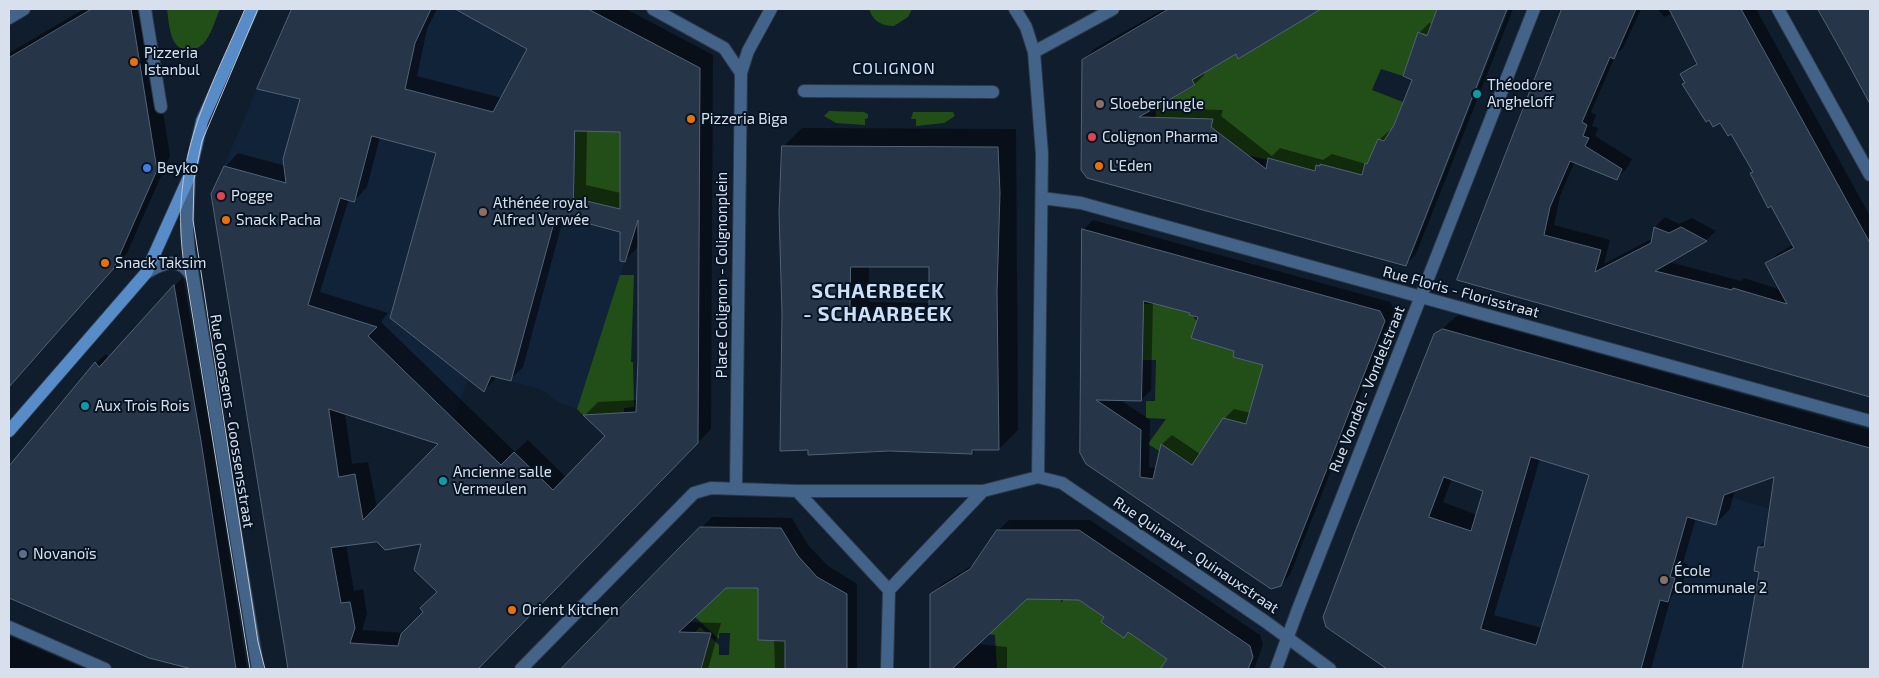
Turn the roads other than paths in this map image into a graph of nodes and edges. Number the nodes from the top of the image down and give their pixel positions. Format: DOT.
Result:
graph roads {
  1 [pos="24,9"];
  2 [pos="145,9"];
  3 [pos="252,9"];
  4 [pos="653,9"];
  5 [pos="772,9"];
  6 [pos="1015,9"];
  7 [pos="1113,9"];
  8 [pos="1534,9"];
  9 [pos="1778,9"];
  10 [pos="9,18"];
  11 [pos="1034,52"];
  12 [pos="741,73"];
  13 [pos="804,91"];
  14 [pos="993,92"];
  15 [pos="161,107"];
  16 [pos="1870,175"];
  17 [pos="189,177"];
  18 [pos="1042,198"];
  19 [pos="146,273"];
  20 [pos="193,279"];
  21 [pos="1421,298"];
  22 [pos="1870,421"];
  23 [pos="9,431"];
  24 [pos="1038,477"];
  25 [pos="736,488"];
  26 [pos="797,491"];
  27 [pos="983,491"];
  28 [pos="889,590"];
  29 [pos="9,627"];
  30 [pos="1287,638"];
  31 [pos="105,669"];
  32 [pos="258,669"];
  33 [pos="521,669"];
  34 [pos="887,669"];
  35 [pos="1276,669"];
  36 [pos="1330,669"];
  1 -- 10 [label="street"];
  2 -- 15 [label="street"];
  3 -- 17 [label="street"];
  4 -- 12 [label="street"];
  5 -- 12 [label="street, Place Colignon - Colignonplein"];
  6 -- 11 [label="street"];
  7 -- 11 [label="street"];
  8 -- 21 [label="street, Rue Vondel - Vondelstraat"];
  9 -- 16 [label="street"];
  11 -- 18 [label="street"];
  12 -- 25 [label="street, Place Colignon - Colignonplein"];
  13 -- 14 [label="street"];
  17 -- 19 [label="street"];
  17 -- 20 [label="street, Rue Goossens - Goossensstraat"];
  18 -- 21 [label="street, Rue Floris - Florisstraat"];
  18 -- 24 [label="street"];
  19 -- 20 [label="street"];
  19 -- 23 [label="street"];
  20 -- 32 [label="street, Rue Goossens - Goossensstraat"];
  21 -- 22 [label="street, Rue Floris - Florisstraat"];
  21 -- 30 [label="street, Rue Vondel - Vondelstraat"];
  24 -- 27 [label="street"];
  24 -- 30 [label="street, Rue Quinaux - Quinauxstraat"];
  25 -- 26 [label="street"];
  25 -- 33 [label="street"];
  26 -- 27 [label="street"];
  26 -- 28 [label="street"];
  27 -- 28 [label="street"];
  28 -- 34 [label="street"];
  29 -- 31 [label="street"];
  30 -- 35 [label="street, Rue Vondel - Vondelstraat"];
  30 -- 36 [label="street, Rue Quinaux - Quinauxstraat"];
}
